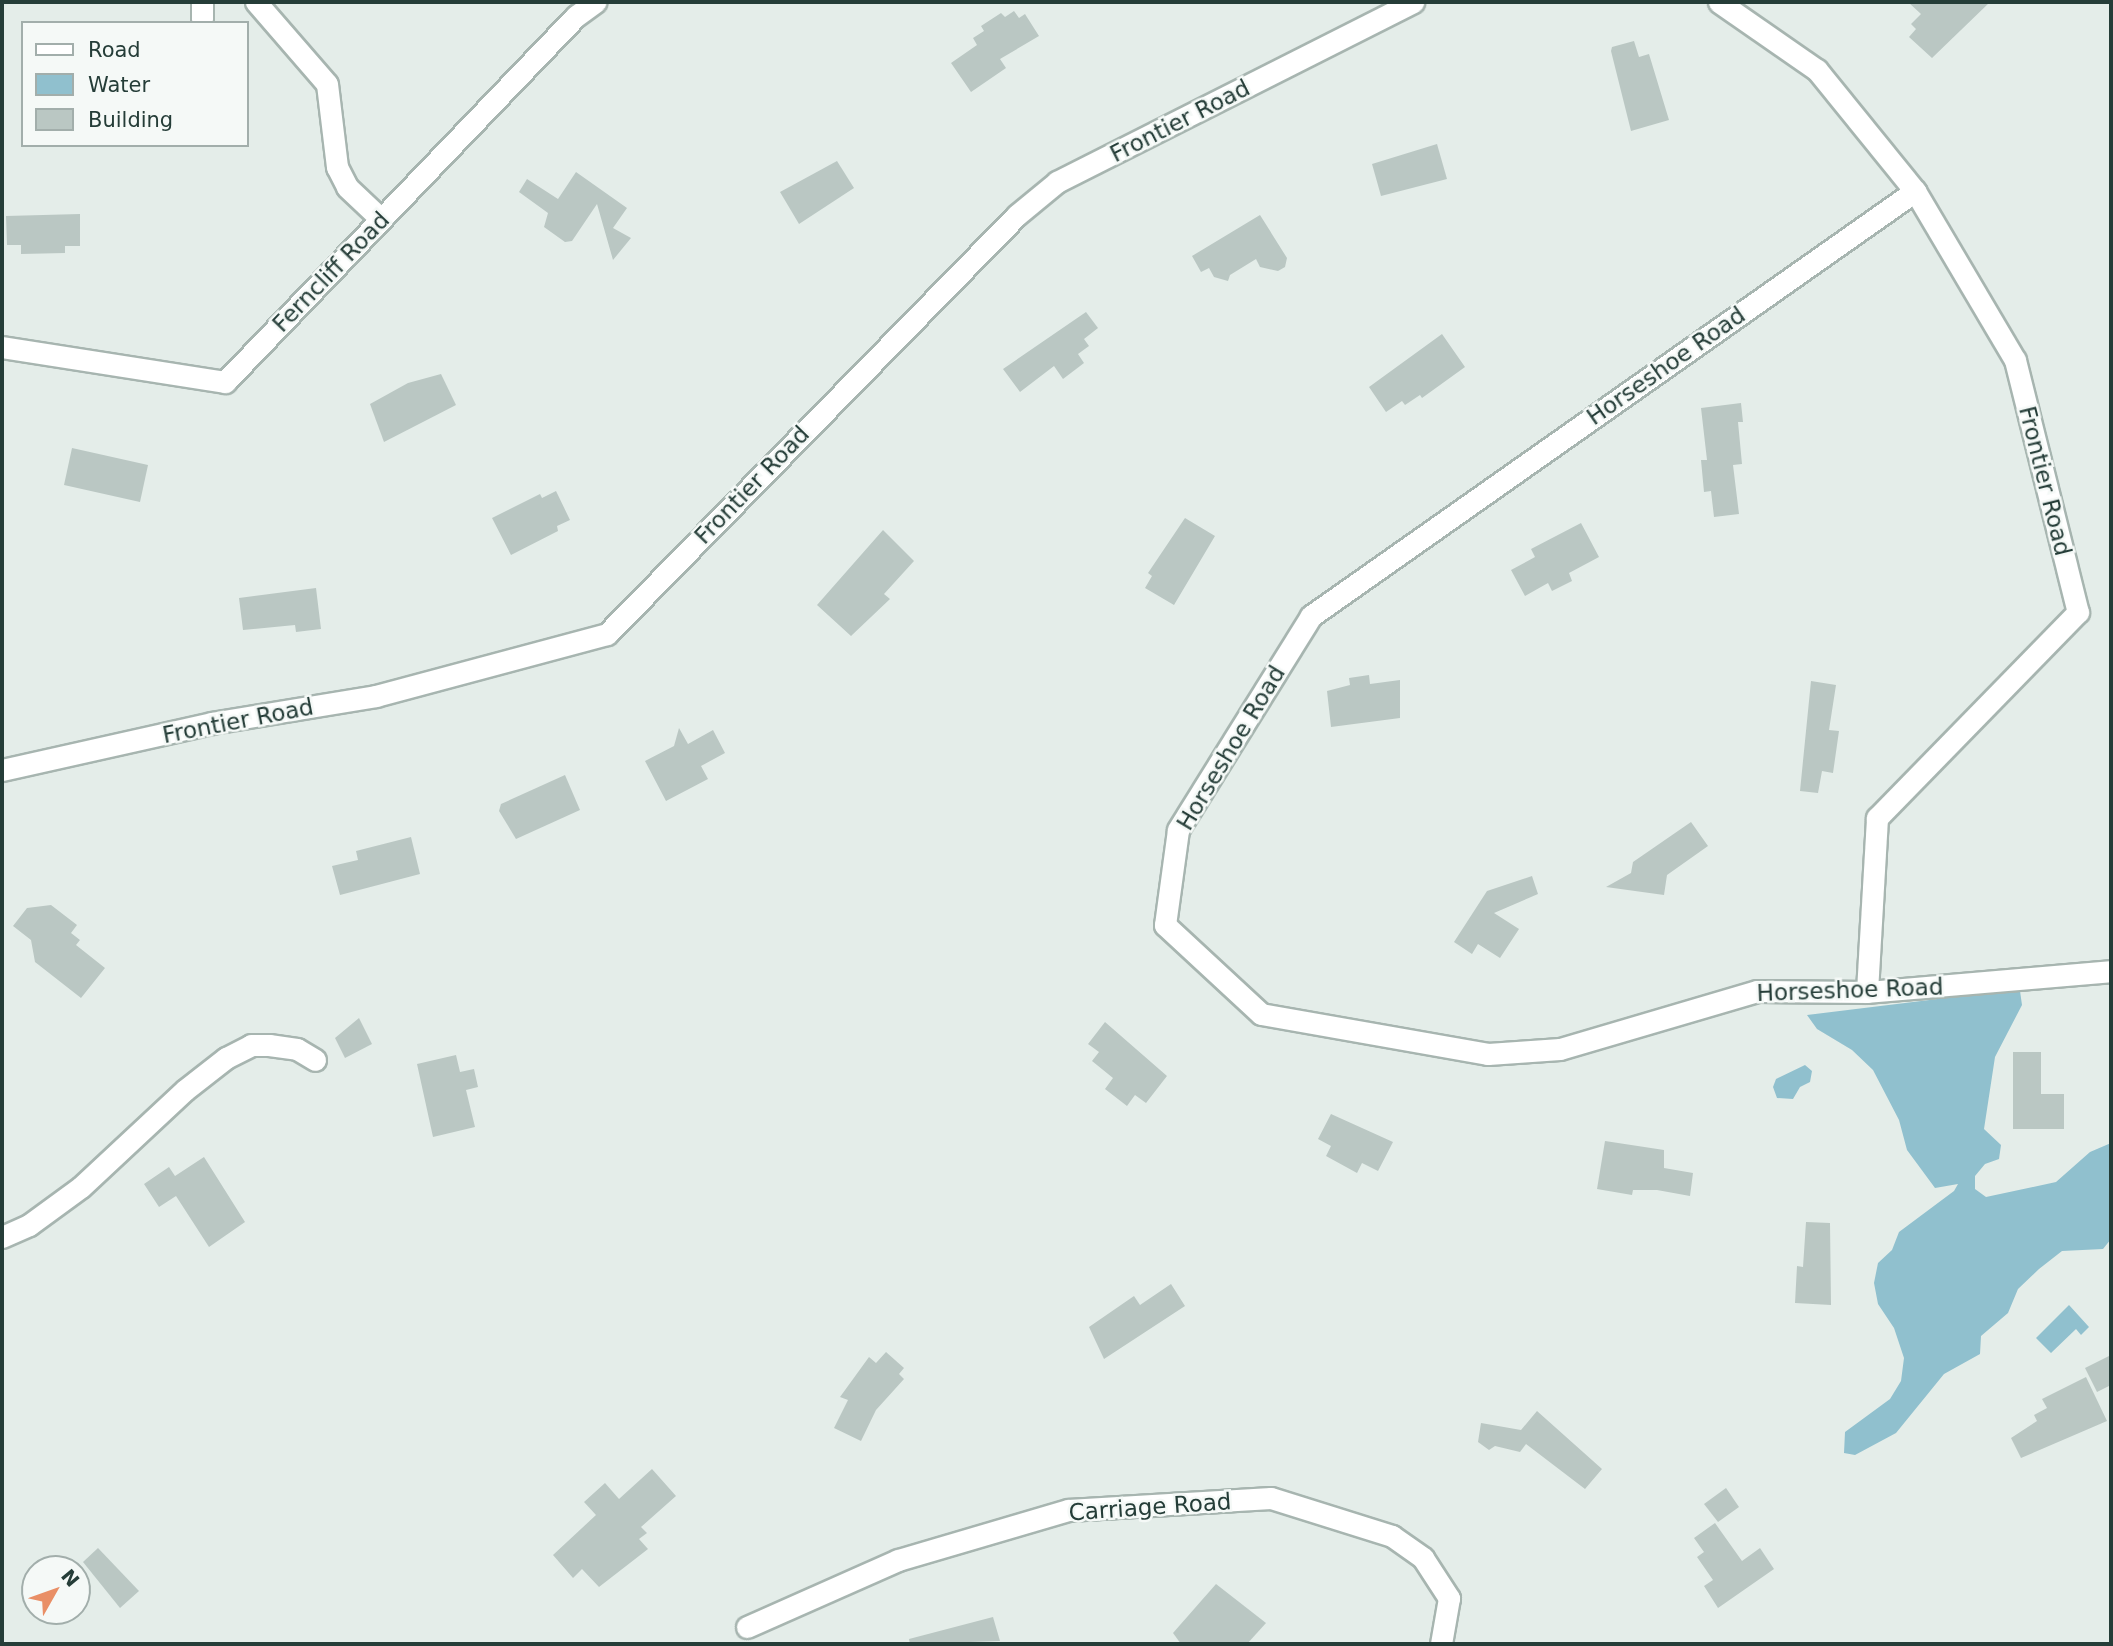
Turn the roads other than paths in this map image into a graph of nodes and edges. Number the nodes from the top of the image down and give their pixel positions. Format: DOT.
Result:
graph roads {
  1 [pos="256,2"];
  2 [pos="595,2"];
  3 [pos="1413,2"];
  4 [pos="1719,2"];
  5 [pos="1914,191"];
  6 [pos="381,219"];
  7 [pos="2,347"];
  8 [pos="2,770"];
  9 [pos="2111,971"];
  10 [pos="1867,992"];
  11 [pos="315,1060"];
  12 [pos="2,1237"];
  13 [pos="747,1627"];
  14 [pos="1441,1644"];
  1 -- 6 [label="street"];
  2 -- 6 [label="street, Ferncliff Road"];
  3 -- 8 [label="street, Frontier Road"];
  4 -- 5 [label="street, Frontier Road"];
  5 -- 10 [label="street, Frontier Road"];
  5 -- 10 [label="street, Horseshoe Road"];
  6 -- 7 [label="street, Ferncliff Road"];
  9 -- 10 [label="street, Horseshoe Road"];
  11 -- 12 [label="street"];
  13 -- 14 [label="street, Carriage Road"];
}
